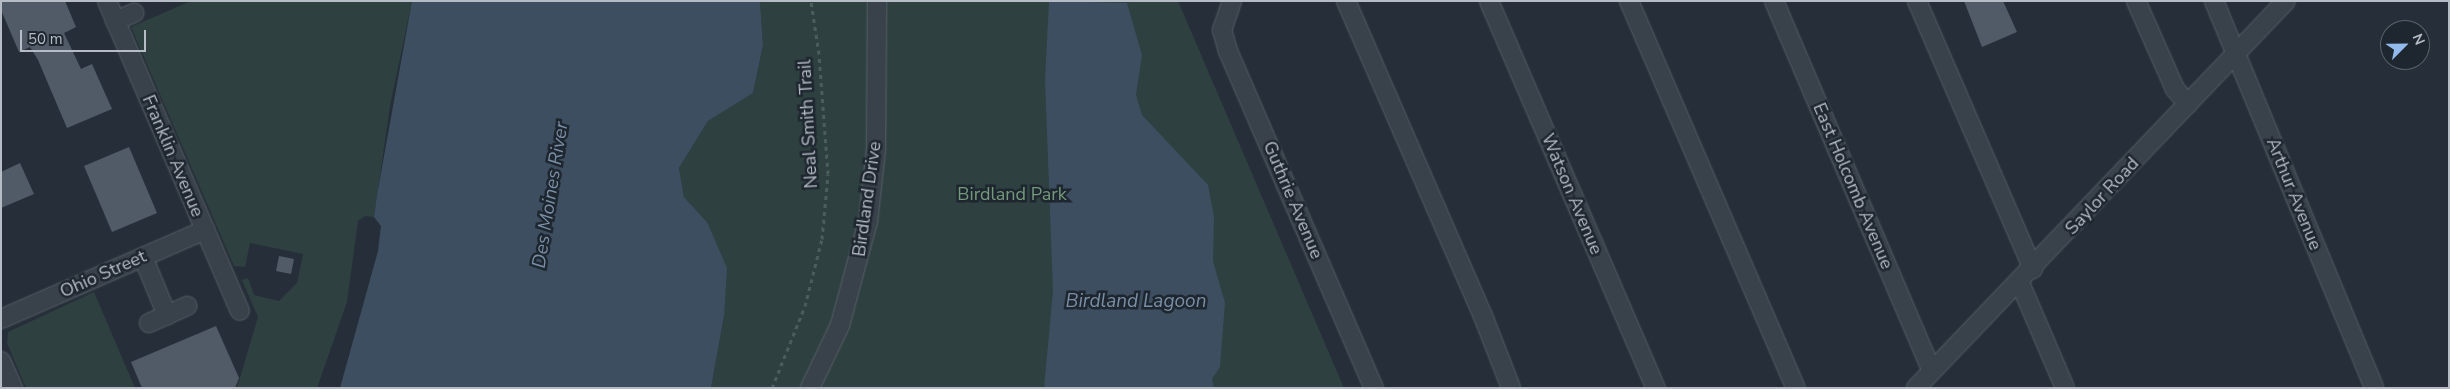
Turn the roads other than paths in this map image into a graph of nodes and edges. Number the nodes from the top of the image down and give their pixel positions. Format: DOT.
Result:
graph roads {
  1 [pos="106,1"];
  2 [pos="877,1"];
  3 [pos="1346,1"];
  4 [pos="1489,1"];
  5 [pos="1629,1"];
  6 [pos="1774,1"];
  7 [pos="1916,1"];
  8 [pos="2136,1"];
  9 [pos="2214,1"];
  10 [pos="2286,1"];
  11 [pos="1229,6"];
  12 [pos="134,13"];
  13 [pos="115,21"];
  14 [pos="2237,53"];
  15 [pos="2188,104"];
  16 [pos="205,230"];
  17 [pos="143,257"];
  18 [pos="2032,269"];
  19 [pos="2020,282"];
  20 [pos="187,306"];
  21 [pos="240,311"];
  22 [pos="167,315"];
  23 [pos="1,319"];
  24 [pos="149,323"];
  25 [pos="1,361"];
  26 [pos="1932,371"];
  27 [pos="13,388"];
  28 [pos="810,388"];
  29 [pos="1374,388"];
  30 [pos="1511,388"];
  31 [pos="1656,388"];
  32 [pos="1796,388"];
  33 [pos="1916,388"];
  34 [pos="2065,388"];
  35 [pos="2374,388"];
  1 -- 13 [label="street, Franklin Avenue"];
  2 -- 28 [label="street, Birdland Drive"];
  3 -- 30 [label="street"];
  4 -- 31 [label="street, Watson Avenue"];
  5 -- 32 [label="street"];
  6 -- 26 [label="street, East Holcomb Avenue"];
  7 -- 18 [label="street"];
  8 -- 15 [label="street"];
  9 -- 14 [label="street, Arthur Avenue"];
  10 -- 14 [label="street, Saylor Road"];
  11 -- 29 [label="street, Guthrie Avenue"];
  12 -- 13 [label="street"];
  13 -- 16 [label="street, Franklin Avenue"];
  14 -- 15 [label="street, Saylor Road"];
  14 -- 35 [label="street, Arthur Avenue"];
  15 -- 18 [label="street, Saylor Road"];
  16 -- 17 [label="street, Ohio Street"];
  16 -- 21 [label="street, Franklin Avenue"];
  17 -- 22 [label="street"];
  17 -- 23 [label="street, Ohio Street"];
  18 -- 19 [label="street, Saylor Road"];
  19 -- 26 [label="street, Saylor Road"];
  19 -- 34 [label="street"];
  20 -- 22 [label="street"];
  22 -- 24 [label="street"];
  25 -- 27 [label="street"];
  26 -- 33 [label="street, Saylor Road"];
}
